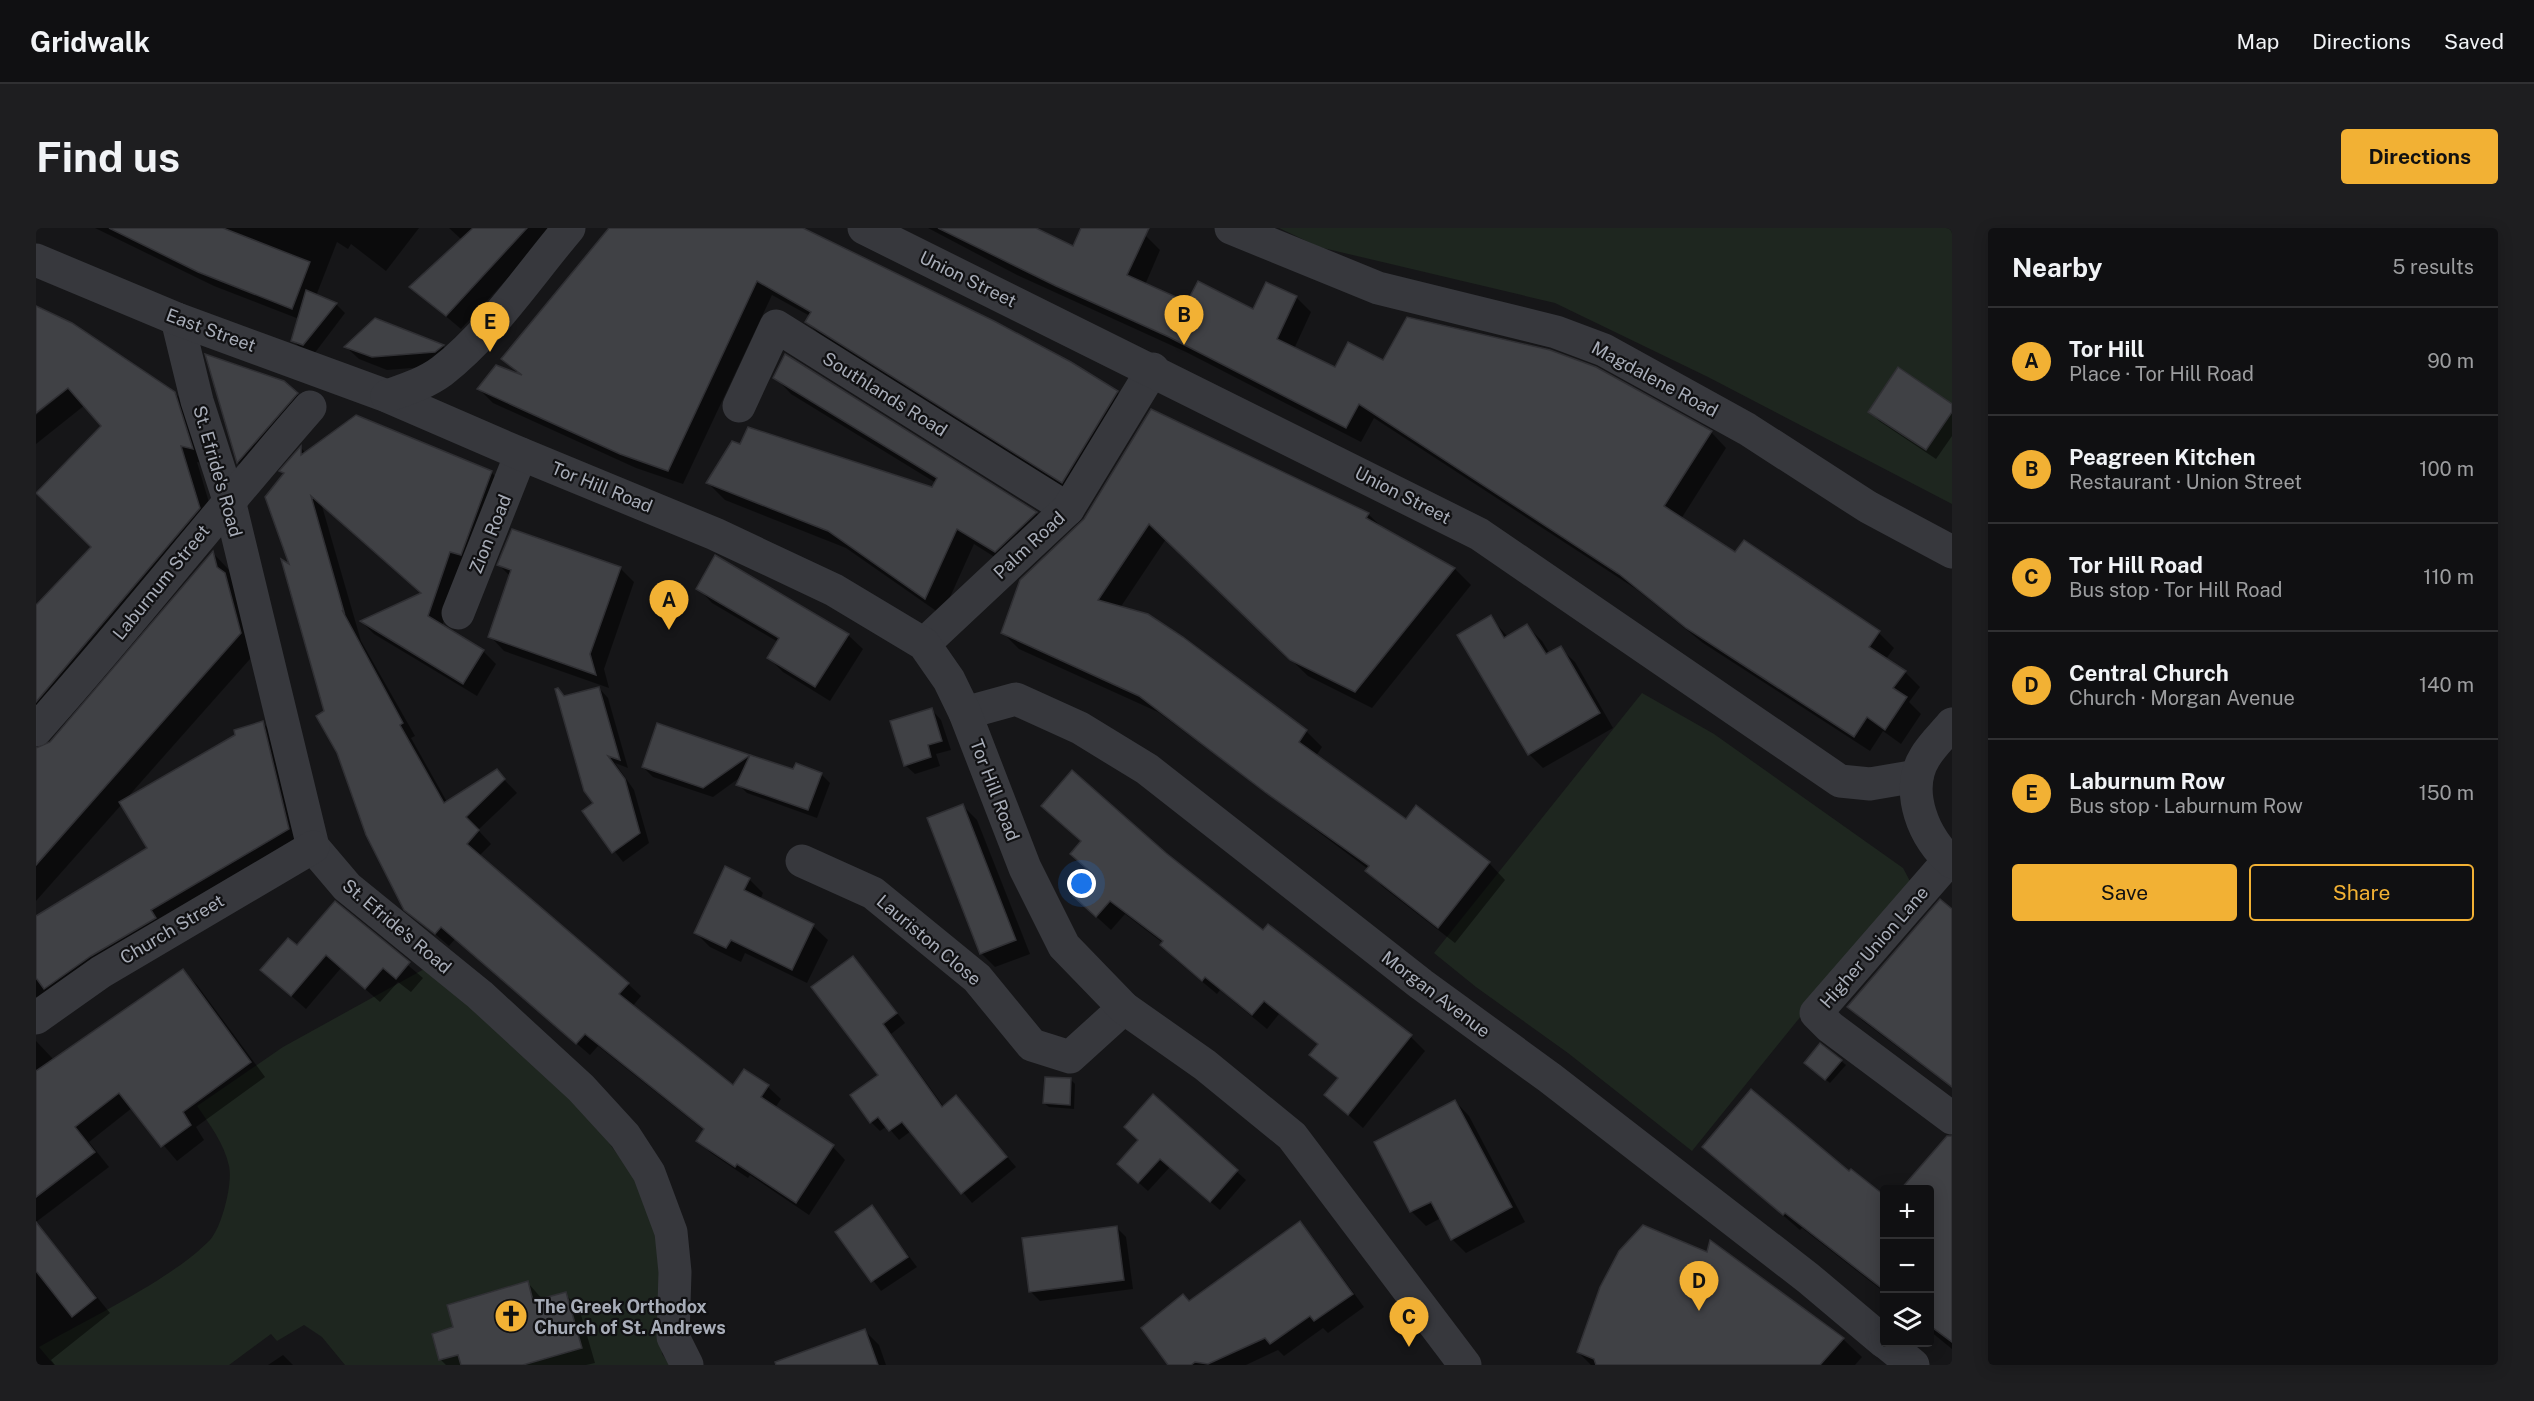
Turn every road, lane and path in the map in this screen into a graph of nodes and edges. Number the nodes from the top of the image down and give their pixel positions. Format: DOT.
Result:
graph roads {
  1 [pos="569,228"];
  2 [pos="864,228"];
  3 [pos="1231,228"];
  4 [pos="36,260"];
  5 [pos="177,319"];
  6 [pos="1153,369"];
  7 [pos="387,396"];
  8 [pos="739,406"];
  9 [pos="310,407"];
  10 [pos="521,454"];
  11 [pos="229,500"];
  12 [pos="1068,509"];
  13 [pos="1952,552"];
  14 [pos="458,613"];
  15 [pos="924,644"];
  16 [pos="965,713"];
  17 [pos="1952,724"];
  18 [pos="36,730"];
  19 [pos="1917,776"];
  20 [pos="313,847"];
  21 [pos="802,861"];
  22 [pos="1950,861"];
  23 [pos="1124,1008"];
  24 [pos="40,1009"];
  25 [pos="1952,1118"];
  26 [pos="1880,1338"];
  27 [pos="1891,1347"];
  28 [pos="687,1365"];
  29 [pos="1465,1365"];
  30 [pos="1913,1365"];
  1 -- 7 [label="street"];
  2 -- 6 [label="street, Union Street"];
  3 -- 13 [label="street, Magdalene Road"];
  4 -- 5 [label="street, East Street"];
  5 -- 7 [label="street, East Street"];
  5 -- 11 [label="street, St. Efride's Road"];
  6 -- 12 [label="street, Palm Road"];
  6 -- 19 [label="street, Union Street"];
  7 -- 10 [label="street, Tor Hill Road"];
  8 -- 12 [label="street, Southlands Road"];
  9 -- 11 [label="street, Laburnum Street"];
  10 -- 14 [label="street, Zion Road"];
  10 -- 15 [label="street, Tor Hill Road"];
  11 -- 18 [label="street, Laburnum Street"];
  11 -- 20 [label="street, St. Efride's Road"];
  12 -- 15 [label="street, Palm Road"];
  15 -- 16 [label="street, Tor Hill Road"];
  16 -- 23 [label="street, Tor Hill Road"];
  16 -- 26 [label="street, Morgan Avenue"];
  17 -- 19 [label="street"];
  19 -- 22 [label="street"];
  20 -- 24 [label="street, Church Street"];
  20 -- 28 [label="street, St. Efride's Road"];
  21 -- 23 [label="street, Lauriston Close"];
  22 -- 25 [label="street, Higher Union Lane"];
  23 -- 29 [label="street, Tor Hill Road"];
  27 -- 30 [label="street, Morgan Avenue"];
}
